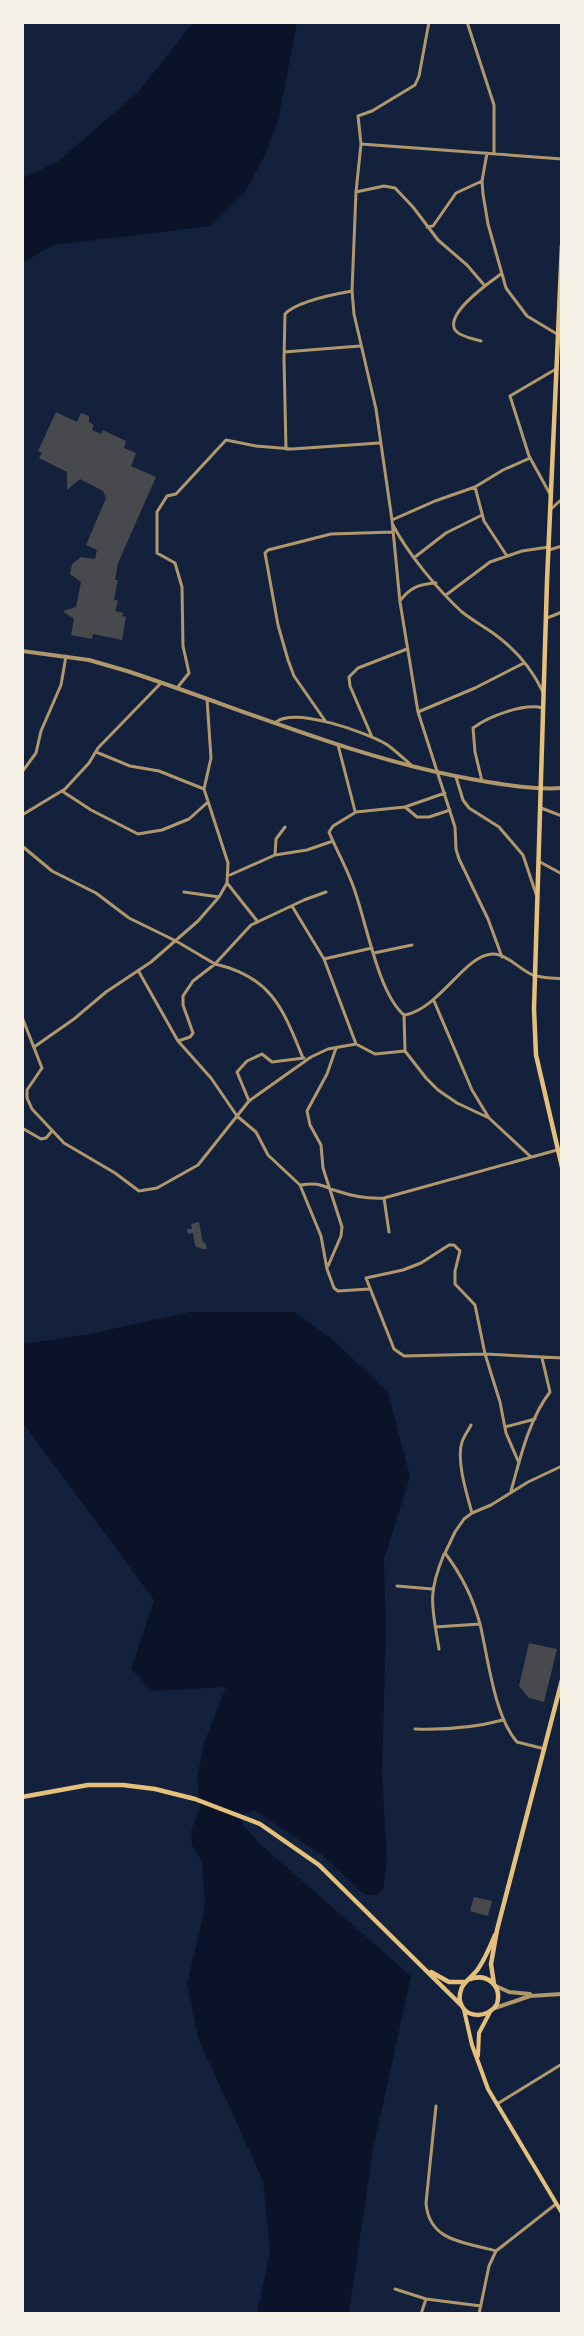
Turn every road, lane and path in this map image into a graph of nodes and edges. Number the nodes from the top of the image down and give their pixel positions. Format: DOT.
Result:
graph roads {
  1 [pos="429,22"];
  2 [pos="467,22"];
  3 [pos="361,144"];
  4 [pos="487,153"];
  5 [pos="494,153"];
  6 [pos="561,159"];
  7 [pos="482,181"];
  8 [pos="356,192"];
  9 [pos="427,227"];
  10 [pos="561,245"];
  11 [pos="501,274"];
  12 [pos="484,286"];
  13 [pos="352,291"];
  14 [pos="559,337"];
  15 [pos="481,341"];
  16 [pos="360,346"];
  17 [pos="284,352"];
  18 [pos="556,369"];
  19 [pos="379,443"];
  20 [pos="286,449"];
  21 [pos="530,458"];
  22 [pos="475,487"];
  23 [pos="551,496"];
  24 [pos="561,499"];
  25 [pos="550,509"];
  26 [pos="482,515"];
  27 [pos="392,521"];
  28 [pos="393,532"];
  29 [pos="561,546"];
  30 [pos="549,548"];
  31 [pos="507,556"];
  32 [pos="415,558"];
  33 [pos="436,583"];
  34 [pos="446,595"];
  35 [pos="400,602"];
  36 [pos="561,612"];
  37 [pos="546,618"];
  38 [pos="407,649"];
  39 [pos="22,651"];
  40 [pos="66,656"];
  41 [pos="524,663"];
  42 [pos="161,683"];
  43 [pos="177,688"];
  44 [pos="544,694"];
  45 [pos="207,699"];
  46 [pos="543,708"];
  47 [pos="418,712"];
  48 [pos="276,722"];
  49 [pos="326,722"];
  50 [pos="372,738"];
  51 [pos="338,743"];
  52 [pos="96,752"];
  53 [pos="412,766"];
  54 [pos="22,772"];
  55 [pos="436,772"];
  56 [pos="456,777"];
  57 [pos="482,781"];
  58 [pos="561,788"];
  59 [pos="204,789"];
  60 [pos="540,789"];
  61 [pos="62,791"];
  62 [pos="445,793"];
  63 [pos="208,802"];
  64 [pos="405,807"];
  65 [pos="540,807"];
  66 [pos="450,810"];
  67 [pos="356,812"];
  68 [pos="22,814"];
  69 [pos="561,816"];
  70 [pos="285,827"];
  71 [pos="333,841"];
  72 [pos="22,846"];
  73 [pos="275,855"];
  74 [pos="538,861"];
  75 [pos="561,874"];
  76 [pos="229,875"];
  77 [pos="227,883"];
  78 [pos="184,892"];
  79 [pos="326,892"];
  80 [pos="219,897"];
  81 [pos="537,898"];
  82 [pos="292,906"];
  83 [pos="258,922"];
  84 [pos="176,941"];
  85 [pos="412,945"];
  86 [pos="373,948"];
  87 [pos="374,953"];
  88 [pos="502,957"];
  89 [pos="324,959"];
  90 [pos="215,964"];
  91 [pos="139,972"];
  92 [pos="534,976"];
  93 [pos="561,979"];
  94 [pos="434,1001"];
  95 [pos="404,1015"];
  96 [pos="22,1017"];
  97 [pos="178,1041"];
  98 [pos="356,1044"];
  99 [pos="34,1047"];
  100 [pos="336,1048"];
  101 [pos="405,1051"];
  102 [pos="303,1058"];
  103 [pos="309,1058"];
  104 [pos="249,1101"];
  105 [pos="237,1116"];
  106 [pos="489,1118"];
  107 [pos="22,1128"];
  108 [pos="52,1131"];
  109 [pos="561,1135"];
  110 [pos="554,1140"];
  111 [pos="557,1150"];
  112 [pos="531,1158"];
  113 [pos="561,1167"];
  114 [pos="300,1185"];
  115 [pos="331,1188"];
  116 [pos="384,1198"];
  117 [pos="389,1232"];
  118 [pos="327,1269"];
  119 [pos="369,1288"];
  120 [pos="485,1354"];
  121 [pos="542,1357"];
  122 [pos="561,1358"];
  123 [pos="535,1419"];
  124 [pos="471,1425"];
  125 [pos="505,1427"];
  126 [pos="519,1463"];
  127 [pos="561,1466"];
  128 [pos="511,1491"];
  129 [pos="472,1513"];
  130 [pos="445,1553"];
  131 [pos="397,1586"];
  132 [pos="432,1589"];
  133 [pos="480,1624"];
  134 [pos="435,1627"];
  135 [pos="439,1648"];
  136 [pos="561,1680"];
  137 [pos="503,1720"];
  138 [pos="415,1729"];
  139 [pos="545,1749"];
  140 [pos="22,1797"];
  141 [pos="497,1930"];
  142 [pos="424,1967"];
  143 [pos="469,1980"];
  144 [pos="495,1985"];
  145 [pos="561,1994"];
  146 [pos="537,1995"];
  147 [pos="463,2007"];
  148 [pos="493,2010"];
  149 [pos="478,2062"];
  150 [pos="561,2064"];
  151 [pos="497,2104"];
  152 [pos="436,2106"];
  153 [pos="556,2204"];
  154 [pos="561,2213"];
  155 [pos="496,2251"];
  156 [pos="395,2289"];
  157 [pos="426,2299"];
  158 [pos="481,2306"];
  159 [pos="421,2313"];
  160 [pos="479,2313"];
  1 -- 3 [label="street"];
  2 -- 5 [label="street"];
  3 -- 4 [label="street"];
  3 -- 8 [label="street"];
  4 -- 5 [label="street"];
  4 -- 7 [label="street"];
  5 -- 6 [label="street"];
  7 -- 9 [label="street"];
  7 -- 11 [label="street"];
  8 -- 9 [label="street"];
  8 -- 13 [label="street"];
  9 -- 12 [label="street"];
  10 -- 14 [label="highway"];
  11 -- 12 [label="street"];
  11 -- 14 [label="street"];
  12 -- 15 [label="street"];
  13 -- 16 [label="street"];
  13 -- 17 [label="street"];
  14 -- 18 [label="highway"];
  16 -- 17 [label="street"];
  16 -- 19 [label="street"];
  17 -- 20 [label="street"];
  18 -- 21 [label="street"];
  18 -- 23 [label="highway"];
  19 -- 20 [label="street"];
  19 -- 27 [label="street"];
  20 -- 43 [label="street"];
  21 -- 22 [label="street"];
  21 -- 23 [label="street"];
  22 -- 26 [label="street"];
  22 -- 27 [label="street"];
  23 -- 25 [label="highway"];
  24 -- 25 [label="street"];
  25 -- 30 [label="highway"];
  26 -- 31 [label="street"];
  26 -- 32 [label="street"];
  27 -- 28 [label="street"];
  27 -- 32 [label="street"];
  28 -- 35 [label="street"];
  28 -- 49 [label="street"];
  29 -- 30 [label="street"];
  30 -- 31 [label="street"];
  30 -- 37 [label="highway"];
  31 -- 34 [label="street"];
  32 -- 33 [label="street"];
  33 -- 34 [label="street"];
  33 -- 35 [label="street"];
  34 -- 41 [label="street"];
  35 -- 38 [label="street"];
  36 -- 37 [label="street"];
  37 -- 44 [label="highway"];
  38 -- 47 [label="street"];
  38 -- 50 [label="street"];
  39 -- 40 [label="street"];
  40 -- 42 [label="street"];
  40 -- 54 [label="street"];
  41 -- 44 [label="street"];
  41 -- 47 [label="street"];
  42 -- 43 [label="street"];
  42 -- 52 [label="street"];
  43 -- 45 [label="street"];
  44 -- 46 [label="highway"];
  45 -- 48 [label="street"];
  45 -- 59 [label="street"];
  46 -- 57 [label="street"];
  46 -- 60 [label="highway"];
  47 -- 55 [label="street"];
  48 -- 49 [label="street"];
  48 -- 51 [label="street"];
  49 -- 50 [label="street"];
  50 -- 53 [label="street"];
  51 -- 53 [label="street"];
  51 -- 67 [label="street"];
  52 -- 59 [label="street"];
  52 -- 61 [label="street"];
  53 -- 55 [label="street"];
  55 -- 56 [label="street"];
  55 -- 62 [label="street"];
  56 -- 57 [label="street"];
  56 -- 81 [label="street"];
  57 -- 60 [label="street"];
  58 -- 60 [label="street"];
  59 -- 63 [label="street"];
  60 -- 65 [label="highway"];
  61 -- 63 [label="street"];
  61 -- 68 [label="street"];
  62 -- 64 [label="street"];
  62 -- 66 [label="street"];
  63 -- 76 [label="street"];
  64 -- 66 [label="street"];
  64 -- 67 [label="street"];
  65 -- 69 [label="street"];
  65 -- 74 [label="highway"];
  66 -- 88 [label="street"];
  67 -- 71 [label="street"];
  70 -- 73 [label="street"];
  71 -- 73 [label="street"];
  71 -- 86 [label="street"];
  72 -- 84 [label="street"];
  73 -- 76 [label="street"];
  74 -- 75 [label="street"];
  74 -- 81 [label="highway"];
  76 -- 77 [label="street"];
  77 -- 80 [label="street"];
  77 -- 83 [label="street"];
  78 -- 80 [label="street"];
  79 -- 82 [label="street"];
  80 -- 84 [label="street"];
  81 -- 92 [label="highway"];
  82 -- 83 [label="street"];
  82 -- 89 [label="street"];
  83 -- 90 [label="street"];
  84 -- 90 [label="street"];
  84 -- 91 [label="street"];
  85 -- 87 [label="street"];
  86 -- 87 [label="street"];
  86 -- 89 [label="street"];
  87 -- 95 [label="street"];
  88 -- 92 [label="street"];
  88 -- 94 [label="street"];
  89 -- 98 [label="street"];
  90 -- 97 [label="street"];
  90 -- 102 [label="street"];
  91 -- 97 [label="street"];
  91 -- 99 [label="street"];
  92 -- 93 [label="street"];
  92 -- 110 [label="highway"];
  94 -- 95 [label="street"];
  94 -- 106 [label="street"];
  95 -- 101 [label="street"];
  96 -- 99 [label="street"];
  97 -- 105 [label="street"];
  98 -- 100 [label="street"];
  98 -- 101 [label="street"];
  99 -- 108 [label="street"];
  100 -- 103 [label="street"];
  100 -- 115 [label="street"];
  101 -- 106 [label="street"];
  102 -- 103 [label="street"];
  102 -- 104 [label="street"];
  103 -- 104 [label="street"];
  104 -- 105 [label="street"];
  105 -- 108 [label="street"];
  105 -- 114 [label="street"];
  106 -- 112 [label="street"];
  107 -- 108 [label="street"];
  109 -- 110 [label="street"];
  110 -- 111 [label="highway"];
  111 -- 112 [label="street"];
  111 -- 113 [label="highway"];
  112 -- 116 [label="street"];
  114 -- 115 [label="street"];
  114 -- 118 [label="street"];
  115 -- 116 [label="street"];
  115 -- 118 [label="street"];
  116 -- 117 [label="street"];
  118 -- 119 [label="street"];
  119 -- 120 [label="street"];
  119 -- 120 [label="street"];
  120 -- 121 [label="street"];
  120 -- 125 [label="street"];
  121 -- 122 [label="street"];
  121 -- 123 [label="street"];
  123 -- 125 [label="street"];
  123 -- 126 [label="street"];
  124 -- 129 [label="street"];
  125 -- 126 [label="street"];
  126 -- 128 [label="street"];
  127 -- 128 [label="street"];
  128 -- 129 [label="street"];
  129 -- 130 [label="street"];
  130 -- 132 [label="street"];
  130 -- 133 [label="street"];
  131 -- 132 [label="street"];
  132 -- 134 [label="street"];
  133 -- 134 [label="street"];
  133 -- 137 [label="street"];
  134 -- 135 [label="street"];
  136 -- 139 [label="highway"];
  137 -- 138 [label="street"];
  137 -- 139 [label="street"];
  139 -- 141 [label="highway"];
  140 -- 142 [label="highway"];
  141 -- 143 [label="highway"];
  141 -- 144 [label="highway"];
  142 -- 143 [label="highway"];
  142 -- 147 [label="highway"];
  143 -- 144 [label="highway"];
  143 -- 147 [label="highway"];
  144 -- 146 [label="street"];
  144 -- 148 [label="highway"];
  145 -- 146 [label="street"];
  146 -- 148 [label="street"];
  147 -- 148 [label="highway"];
  147 -- 149 [label="main road"];
  148 -- 149 [label="main road"];
  149 -- 151 [label="main road"];
  150 -- 151 [label="street"];
  151 -- 153 [label="main road"];
  152 -- 155 [label="street"];
  153 -- 154 [label="main road"];
  153 -- 155 [label="street"];
  155 -- 158 [label="street"];
  156 -- 157 [label="street"];
  157 -- 158 [label="street"];
  157 -- 159 [label="street"];
  158 -- 160 [label="street"];
}
